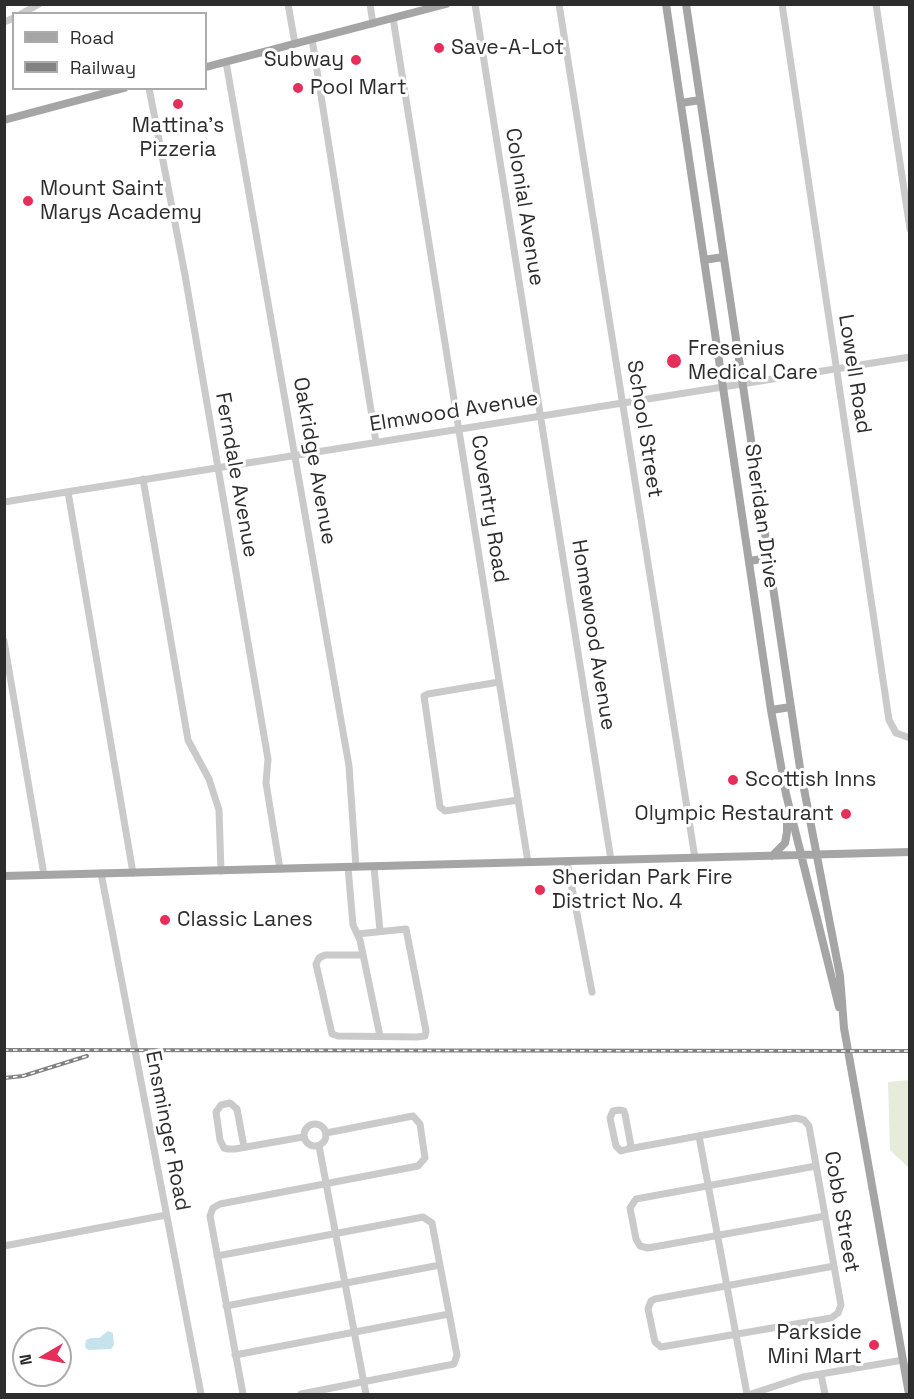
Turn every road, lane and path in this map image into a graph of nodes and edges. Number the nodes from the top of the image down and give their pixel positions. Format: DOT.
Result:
graph roads {
  1 [pos="39,4"];
  2 [pos="288,4"];
  3 [pos="369,4"];
  4 [pos="446,4"];
  5 [pos="475,4"];
  6 [pos="559,4"];
  7 [pos="666,4"];
  8 [pos="686,4"];
  9 [pos="782,4"];
  10 [pos="876,4"];
  11 [pos="25,12"];
  12 [pos="393,18"];
  13 [pos="373,24"];
  14 [pos="312,39"];
  15 [pos="295,44"];
  16 [pos="226,62"];
  17 [pos="207,67"];
  18 [pos="116,90"];
  19 [pos="149,90"];
  20 [pos="700,100"];
  21 [pos="681,104"];
  22 [pos="4,120"];
  23 [pos="909,229"];
  24 [pos="723,257"];
  25 [pos="704,260"];
  26 [pos="909,357"];
  27 [pos="837,368"];
  28 [pos="742,383"];
  29 [pos="723,386"];
  30 [pos="623,402"];
  31 [pos="541,415"];
  32 [pos="459,428"];
  33 [pos="376,442"];
  34 [pos="296,455"];
  35 [pos="218,467"];
  36 [pos="143,479"];
  37 [pos="68,492"];
  38 [pos="4,502"];
  39 [pos="768,558"];
  40 [pos="749,561"];
  41 [pos="4,641"];
  42 [pos="500,682"];
  43 [pos="791,707"];
  44 [pos="771,710"];
  45 [pos="909,738"];
  46 [pos="786,794"];
  47 [pos="518,800"];
  48 [pos="909,852"];
  49 [pos="816,854"];
  50 [pos="801,855"];
  51 [pos="772,856"];
  52 [pos="695,858"];
  53 [pos="611,860"];
  54 [pos="528,862"];
  55 [pos="567,862"];
  56 [pos="352,867"];
  57 [pos="374,867"];
  58 [pos="280,869"];
  59 [pos="221,870"];
  60 [pos="101,873"];
  61 [pos="133,873"];
  62 [pos="44,875"];
  63 [pos="4,876"];
  64 [pos="380,931"];
  65 [pos="357,934"];
  66 [pos="363,955"];
  67 [pos="592,992"];
  68 [pos="844,1028"];
  69 [pos="380,1036"];
  70 [pos="326,1133"];
  71 [pos="699,1136"];
  72 [pos="303,1137"];
  73 [pos="318,1146"];
  74 [pos="244,1147"];
  75 [pos="628,1149"];
  76 [pos="816,1166"];
  77 [pos="326,1183"];
  78 [pos="709,1185"];
  79 [pos="166,1215"];
  80 [pos="825,1216"];
  81 [pos="335,1233"];
  82 [pos="718,1235"];
  83 [pos="4,1246"];
  84 [pos="217,1256"];
  85 [pos="440,1265"];
  86 [pos="834,1266"];
  87 [pos="345,1283"];
  88 [pos="727,1285"];
  89 [pos="226,1306"];
  90 [pos="449,1314"];
  91 [pos="354,1333"];
  92 [pos="736,1335"];
  93 [pos="235,1355"];
  94 [pos="903,1360"];
  95 [pos="821,1374"];
  96 [pos="364,1383"];
  97 [pos="201,1395"];
  98 [pos="243,1395"];
  99 [pos="301,1395"];
  100 [pos="366,1395"];
  101 [pos="749,1395"];
  102 [pos="825,1395"];
  103 [pos="909,1395"];
  1 -- 11 [label="street"];
  2 -- 15 [label="street"];
  3 -- 13 [label="street"];
  4 -- 12 [label="main road"];
  5 -- 31 [label="street, Colonial Avenue"];
  6 -- 30 [label="street, School Street"];
  7 -- 21 [label="main road, Sheridan Drive"];
  8 -- 20 [label="main road, Sheridan Drive"];
  9 -- 27 [label="street, Lowell Road"];
  10 -- 23 [label="street"];
  12 -- 13 [label="main road"];
  12 -- 32 [label="street, Coventry Road"];
  13 -- 14 [label="main road"];
  14 -- 15 [label="main road"];
  14 -- 33 [label="street"];
  15 -- 16 [label="main road"];
  16 -- 17 [label="main road"];
  16 -- 34 [label="street, Oakridge Avenue"];
  18 -- 22 [label="main road"];
  19 -- 35 [label="street, Ferndale Avenue"];
  20 -- 21 [label="main road"];
  20 -- 24 [label="main road, Sheridan Drive"];
  21 -- 25 [label="main road, Sheridan Drive"];
  24 -- 25 [label="main road"];
  24 -- 28 [label="main road, Sheridan Drive"];
  25 -- 29 [label="main road, Sheridan Drive"];
  26 -- 27 [label="street, Elmwood Avenue"];
  27 -- 28 [label="street, Elmwood Avenue"];
  27 -- 45 [label="street, Lowell Road"];
  28 -- 29 [label="street, Elmwood Avenue"];
  28 -- 39 [label="main road, Sheridan Drive"];
  29 -- 30 [label="street, Elmwood Avenue"];
  29 -- 40 [label="main road, Sheridan Drive"];
  30 -- 31 [label="street, Elmwood Avenue"];
  30 -- 52 [label="street, School Street"];
  31 -- 32 [label="street, Elmwood Avenue"];
  31 -- 53 [label="street, Homewood Avenue"];
  32 -- 33 [label="street, Elmwood Avenue"];
  32 -- 42 [label="street, Coventry Road"];
  33 -- 34 [label="street, Elmwood Avenue"];
  34 -- 35 [label="street, Elmwood Avenue"];
  34 -- 56 [label="street, Oakridge Avenue"];
  35 -- 36 [label="street, Elmwood Avenue"];
  35 -- 58 [label="street, Ferndale Avenue"];
  36 -- 37 [label="street, Elmwood Avenue"];
  36 -- 59 [label="street"];
  37 -- 38 [label="street, Elmwood Avenue"];
  37 -- 61 [label="street"];
  39 -- 40 [label="main road"];
  39 -- 43 [label="main road, Sheridan Drive"];
  40 -- 44 [label="main road, Sheridan Drive"];
  41 -- 62 [label="street"];
  42 -- 47 [label="street, Coventry Road"];
  42 -- 47 [label="street"];
  43 -- 44 [label="main road"];
  43 -- 49 [label="main road, Sheridan Drive"];
  44 -- 46 [label="main road, Sheridan Drive"];
  46 -- 50 [label="main road, Sheridan Drive"];
  46 -- 51 [label="main road"];
  47 -- 54 [label="street, Coventry Road"];
  48 -- 49 [label="main road"];
  49 -- 50 [label="main road"];
  49 -- 68 [label="main road, Sheridan Drive"];
  50 -- 51 [label="main road"];
  50 -- 68 [label="main road, Sheridan Drive"];
  51 -- 52 [label="main road"];
  52 -- 53 [label="main road"];
  53 -- 55 [label="main road"];
  54 -- 55 [label="main road"];
  54 -- 57 [label="main road"];
  55 -- 67 [label="street"];
  56 -- 57 [label="main road"];
  56 -- 58 [label="main road"];
  56 -- 65 [label="street, Oakridge Avenue"];
  57 -- 64 [label="street"];
  58 -- 59 [label="main road"];
  59 -- 61 [label="main road"];
  60 -- 61 [label="main road"];
  60 -- 62 [label="main road"];
  60 -- 79 [label="street, Ensminger Road"];
  62 -- 63 [label="main road"];
  64 -- 65 [label="street"];
  64 -- 69 [label="street"];
  65 -- 66 [label="street, Oakridge Avenue"];
  66 -- 69 [label="street, Oakridge Avenue"];
  66 -- 69 [label="street"];
  68 -- 94 [label="main road, Sheridan Drive"];
  70 -- 72 [label="street"];
  70 -- 73 [label="street"];
  70 -- 77 [label="street"];
  71 -- 75 [label="street"];
  71 -- 76 [label="street, Cobb Street"];
  71 -- 78 [label="street"];
  72 -- 73 [label="street"];
  72 -- 74 [label="street"];
  73 -- 77 [label="street"];
  74 -- 74 [label="street"];
  75 -- 75 [label="street"];
  76 -- 78 [label="street"];
  76 -- 80 [label="street, Cobb Street"];
  77 -- 81 [label="street"];
  77 -- 84 [label="street"];
  78 -- 82 [label="street"];
  78 -- 82 [label="street"];
  79 -- 83 [label="street"];
  79 -- 97 [label="street, Ensminger Road"];
  80 -- 82 [label="street"];
  80 -- 86 [label="street, Cobb Street"];
  81 -- 84 [label="street"];
  81 -- 85 [label="street"];
  81 -- 87 [label="street"];
  82 -- 88 [label="street"];
  84 -- 89 [label="street"];
  85 -- 87 [label="street"];
  85 -- 90 [label="street"];
  86 -- 88 [label="street"];
  86 -- 92 [label="street, Cobb Street"];
  87 -- 89 [label="street"];
  87 -- 91 [label="street"];
  88 -- 92 [label="street"];
  88 -- 92 [label="street"];
  89 -- 93 [label="street"];
  90 -- 91 [label="street"];
  90 -- 96 [label="street"];
  91 -- 93 [label="street"];
  91 -- 96 [label="street"];
  92 -- 101 [label="street"];
  93 -- 98 [label="street"];
  94 -- 95 [label="street"];
  94 -- 103 [label="main road, Sheridan Drive"];
  95 -- 101 [label="street"];
  95 -- 102 [label="street"];
  96 -- 99 [label="street"];
  96 -- 100 [label="street"];
}
